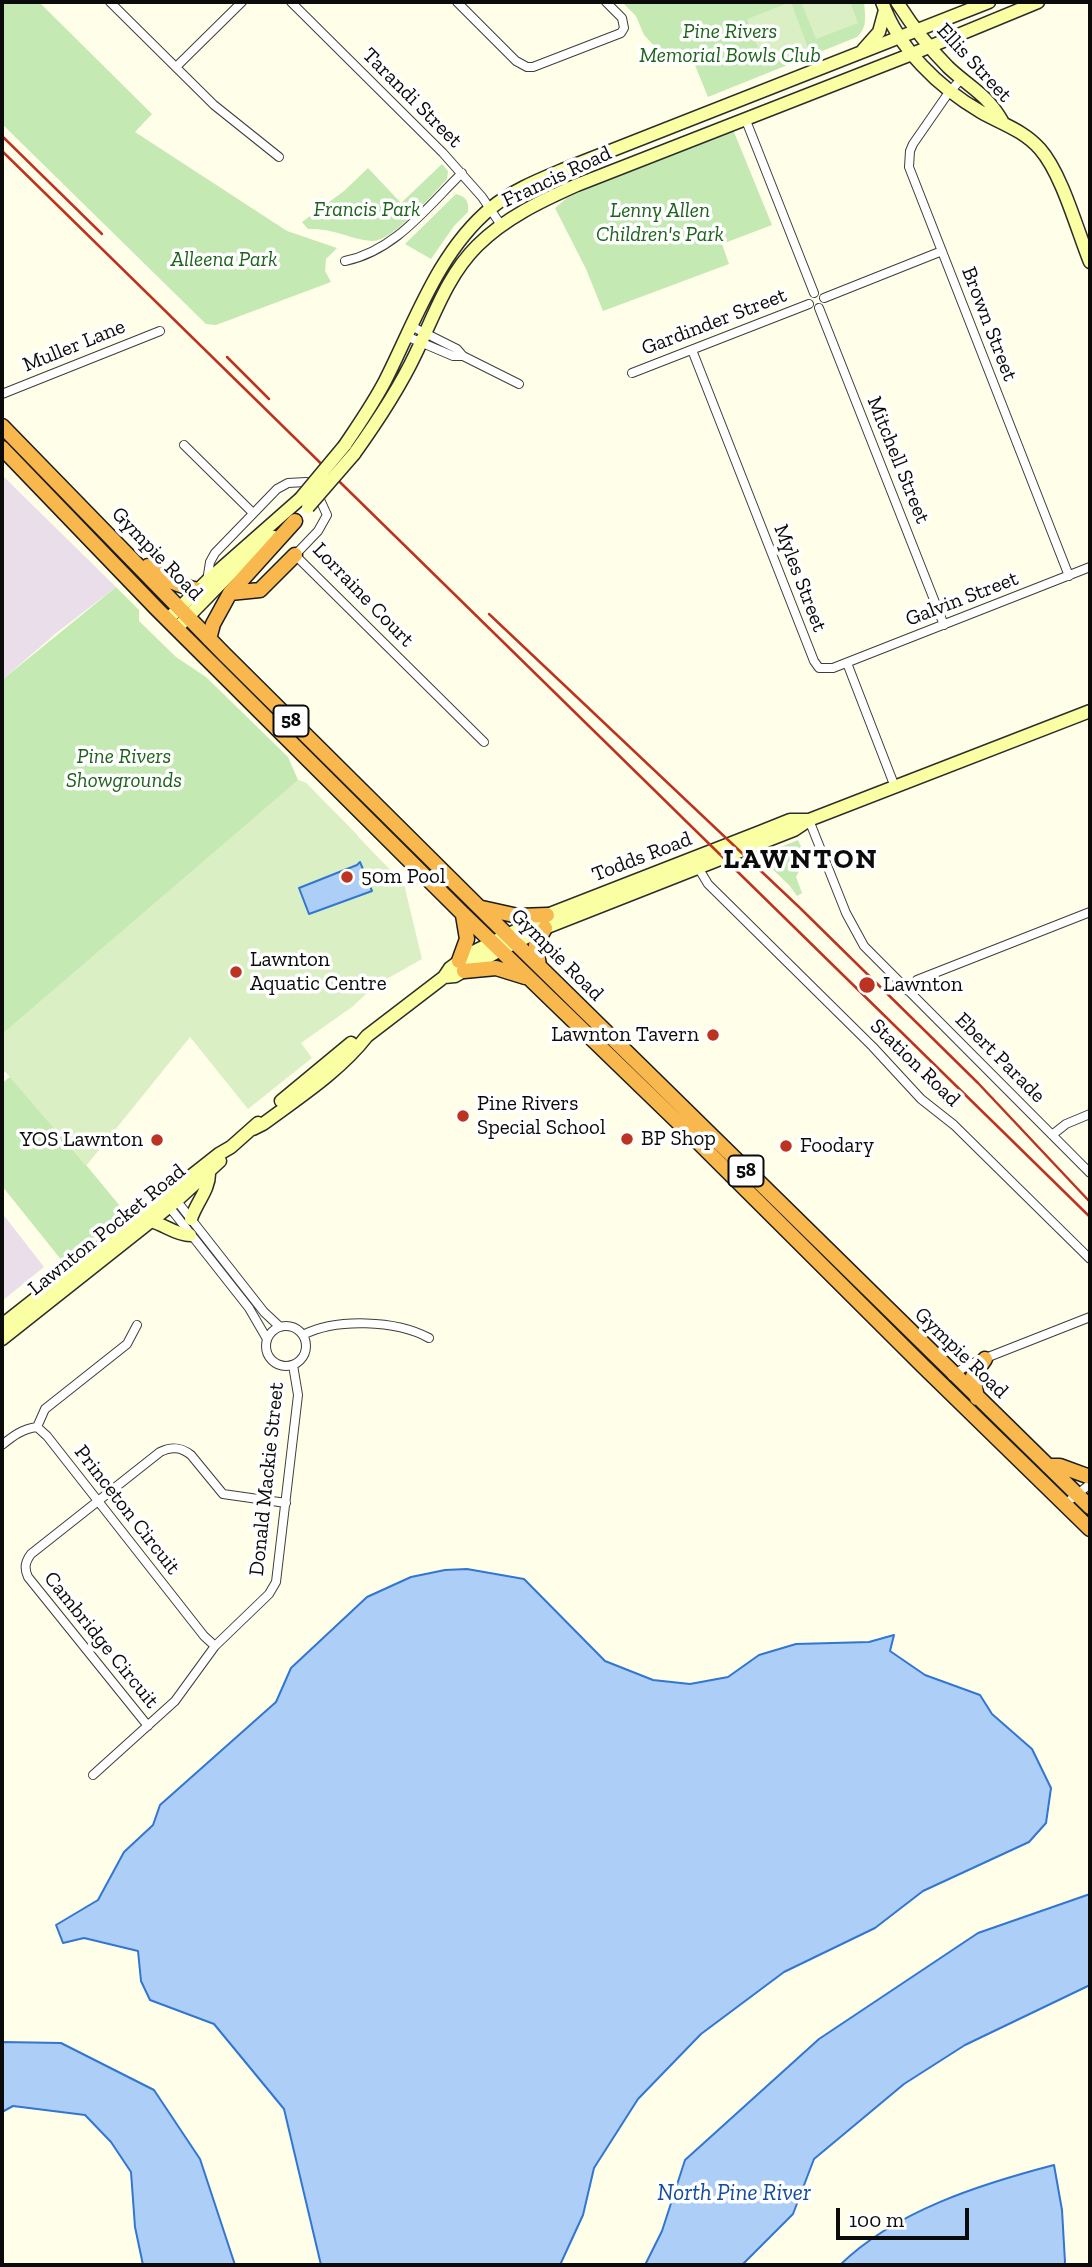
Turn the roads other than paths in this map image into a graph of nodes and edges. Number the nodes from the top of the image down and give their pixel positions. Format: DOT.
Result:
graph roads {
  1 [pos="110,2"];
  2 [pos="242,2"];
  3 [pos="291,2"];
  4 [pos="457,2"];
  5 [pos="606,2"];
  6 [pos="897,2"];
  7 [pos="989,2"];
  8 [pos="1038,2"];
  9 [pos="883,6"];
  10 [pos="918,31"];
  11 [pos="900,38"];
  12 [pos="930,46"];
  13 [pos="858,54"];
  14 [pos="912,54"];
  15 [pos="176,67"];
  16 [pos="961,79"];
  17 [pos="950,91"];
  18 [pos="745,118"];
  19 [pos="1002,121"];
  20 [pos="279,157"];
  21 [pos="462,173"];
  22 [pos="491,208"];
  23 [pos="501,225"];
  24 [pos="942,251"];
  25 [pos="345,261"];
  26 [pos="1090,262"];
  27 [pos="814,293"];
  28 [pos="824,298"];
  29 [pos="809,304"];
  30 [pos="819,308"];
  31 [pos="160,331"];
  32 [pos="409,331"];
  33 [pos="423,338"];
  34 [pos="692,349"];
  35 [pos="632,373"];
  36 [pos="519,384"];
  37 [pos="2,394"];
  38 [pos="2,426"];
  39 [pos="184,444"];
  40 [pos="2,448"];
  41 [pos="349,450"];
  42 [pos="304,503"];
  43 [pos="253,513"];
  44 [pos="295,521"];
  45 [pos="295,555"];
  46 [pos="130,556"];
  47 [pos="1090,567"];
  48 [pos="1069,576"];
  49 [pos="202,585"];
  50 [pos="230,593"];
  51 [pos="184,612"];
  52 [pos="173,624"];
  53 [pos="944,625"];
  54 [pos="209,639"];
  55 [pos="847,663"];
  56 [pos="1090,710"];
  57 [pos="484,742"];
  58 [pos="895,787"];
  59 [pos="809,820"];
  60 [pos="695,863"];
  61 [pos="480,908"];
  62 [pos="1090,912"];
  63 [pos="463,914"];
  64 [pos="546,922"];
  65 [pos="511,939"];
  66 [pos="496,946"];
  67 [pos="462,966"];
  68 [pos="535,973"];
  69 [pos="908,991"];
  70 [pos="1090,1114"];
  71 [pos="1052,1135"];
  72 [pos="231,1147"];
  73 [pos="209,1172"];
  74 [pos="1090,1173"];
  75 [pos="168,1200"];
  76 [pos="191,1219"];
  77 [pos="150,1221"];
  78 [pos="190,1236"];
  79 [pos="1090,1259"];
  80 [pos="1090,1317"];
  81 [pos="2,1325"];
  82 [pos="137,1325"];
  83 [pos="279,1327"];
  84 [pos="303,1335"];
  85 [pos="429,1338"];
  86 [pos="2,1339"];
  87 [pos="267,1339"];
  88 [pos="985,1359"];
  89 [pos="293,1365"];
  90 [pos="953,1374"];
  91 [pos="944,1387"];
  92 [pos="977,1398"];
  93 [pos="37,1427"];
  94 [pos="2,1445"];
  95 [pos="1048,1466"];
  96 [pos="1090,1477"];
  97 [pos="1090,1483"];
  98 [pos="1084,1498"];
  99 [pos="98,1501"];
  100 [pos="286,1503"];
  101 [pos="1067,1507"];
  102 [pos="1090,1529"];
  103 [pos="215,1646"];
  104 [pos="148,1726"];
  105 [pos="93,1775"];
  1 -- 15 [label="street"];
  2 -- 15 [label="street"];
  3 -- 21 [label="street, Tarandi Street"];
  4 -- 5 [label="street"];
  6 -- 10 [label="main road, Ellis Street"];
  7 -- 10 [label="main road, Francis Road"];
  8 -- 12 [label="main road, Francis Road"];
  9 -- 11 [label="main road, Ellis Street"];
  9 -- 13 [label="main road"];
  10 -- 11 [label="main road, Francis Road"];
  10 -- 12 [label="main road, Ellis Street"];
  11 -- 13 [label="main road, Francis Road"];
  11 -- 14 [label="main road, Ellis Street"];
  12 -- 14 [label="main road, Francis Road"];
  12 -- 16 [label="main road, Ellis Street"];
  13 -- 22 [label="main road, Francis Road"];
  14 -- 17 [label="main road, Ellis Street"];
  14 -- 18 [label="main road, Francis Road"];
  15 -- 20 [label="street"];
  16 -- 17 [label="street"];
  16 -- 19 [label="main road, Ellis Street"];
  17 -- 19 [label="main road, Ellis Street"];
  17 -- 24 [label="street, Brown Street"];
  18 -- 23 [label="main road, Francis Road"];
  18 -- 27 [label="street"];
  19 -- 26 [label="main road, Ellis Street"];
  21 -- 22 [label="street, Tarandi Street"];
  21 -- 25 [label="street"];
  22 -- 23 [label="street, Tarandi Street"];
  22 -- 32 [label="main road, Francis Road"];
  23 -- 33 [label="main road, Francis Road"];
  24 -- 28 [label="street"];
  24 -- 48 [label="street, Brown Street"];
  27 -- 28 [label="street"];
  27 -- 29 [label="street"];
  28 -- 30 [label="street"];
  29 -- 30 [label="street"];
  29 -- 34 [label="street, Gardinder Street"];
  30 -- 53 [label="street, Mitchell Street"];
  31 -- 37 [label="street, Muller Lane"];
  32 -- 33 [label="street"];
  32 -- 41 [label="main road, Francis Road"];
  33 -- 36 [label="street"];
  33 -- 41 [label="main road, Francis Road"];
  34 -- 35 [label="street, Gardinder Street"];
  34 -- 55 [label="street, Myles Street"];
  38 -- 46 [label="highway, Gympie Road / 58"];
  39 -- 43 [label="street"];
  40 -- 52 [label="highway, Gympie Road / 58"];
  41 -- 42 [label="main road, Francis Road, bridge"];
  42 -- 44 [label="main road, Francis Road"];
  42 -- 49 [label="main road, Francis Road"];
  43 -- 45 [label="street, Lorraine Court"];
  43 -- 49 [label="street, Lorraine Court"];
  44 -- 50 [label="highway"];
  44 -- 51 [label="main road, Francis Road"];
  45 -- 50 [label="highway"];
  45 -- 57 [label="street, Lorraine Court"];
  46 -- 49 [label="highway"];
  46 -- 51 [label="highway, Gympie Road / 58"];
  47 -- 48 [label="street, Galvin Street"];
  48 -- 53 [label="street, Galvin Street"];
  49 -- 51 [label="main road, Francis Road"];
  50 -- 54 [label="highway"];
  51 -- 52 [label="main road, Francis Road"];
  51 -- 54 [label="highway, Gympie Road / 58"];
  52 -- 63 [label="highway, Gympie Road / 58"];
  53 -- 55 [label="street, Galvin Street"];
  54 -- 61 [label="highway, Gympie Road / 58"];
  55 -- 58 [label="street"];
  56 -- 58 [label="main road, Todds Road"];
  58 -- 59 [label="main road, Todds Road"];
  59 -- 60 [label="main road, Todds Road"];
  59 -- 69 [label="street, Ebert Parade"];
  60 -- 64 [label="main road, Todds Road"];
  60 -- 79 [label="street, Station Road"];
  61 -- 64 [label="highway"];
  61 -- 65 [label="highway, Gympie Road / 58"];
  62 -- 69 [label="street"];
  63 -- 66 [label="highway, Gympie Road / 58"];
  63 -- 67 [label="highway"];
  64 -- 65 [label="main road, Todds Road"];
  64 -- 68 [label="highway"];
  65 -- 66 [label="main road, Todds Road"];
  65 -- 68 [label="highway, Gympie Road / 58"];
  66 -- 67 [label="main road, Lawnton Pocket Road"];
  66 -- 68 [label="highway, Gympie Road / 58"];
  67 -- 68 [label="highway"];
  67 -- 72 [label="main road, Lawnton Pocket Road"];
  68 -- 90 [label="highway, Gympie Road / 58"];
  68 -- 91 [label="highway, Gympie Road / 58"];
  69 -- 71 [label="street, Ebert Parade"];
  70 -- 71 [label="street"];
  71 -- 74 [label="street, Ebert Parade"];
  72 -- 73 [label="main road, Lawnton Pocket Road"];
  72 -- 75 [label="main road, Lawnton Pocket Road"];
  73 -- 75 [label="main road, Lawnton Pocket Road"];
  73 -- 76 [label="main road"];
  75 -- 76 [label="street"];
  75 -- 77 [label="main road, Lawnton Pocket Road"];
  75 -- 78 [label="street"];
  75 -- 81 [label="main road, Lawnton Pocket Road"];
  76 -- 83 [label="street"];
  77 -- 78 [label="main road"];
  77 -- 86 [label="main road, Lawnton Pocket Road"];
  78 -- 87 [label="street"];
  80 -- 88 [label="street"];
  82 -- 93 [label="street"];
  83 -- 84 [label="street"];
  83 -- 87 [label="street"];
  84 -- 85 [label="street"];
  84 -- 89 [label="street"];
  87 -- 89 [label="street"];
  88 -- 90 [label="street"];
  88 -- 92 [label="highway"];
  89 -- 100 [label="street, Donald Mackie Street"];
  90 -- 91 [label="street"];
  90 -- 92 [label="highway, Gympie Road / 58"];
  91 -- 101 [label="highway, Gympie Road / 58"];
  92 -- 95 [label="highway, Gympie Road / 58"];
  93 -- 94 [label="street"];
  93 -- 99 [label="street, Princeton Circuit"];
  95 -- 96 [label="highway"];
  95 -- 98 [label="highway, Gympie Road / 58"];
  97 -- 98 [label="street"];
  98 -- 101 [label="street"];
  99 -- 100 [label="street, Cambridge Circuit"];
  99 -- 103 [label="street, Princeton Circuit"];
  99 -- 104 [label="street, Cambridge Circuit"];
  100 -- 103 [label="street, Donald Mackie Street"];
  101 -- 102 [label="highway, Gympie Road / 58"];
  103 -- 104 [label="street, Donald Mackie Street"];
  104 -- 105 [label="street, Donald Mackie Street"];
}
